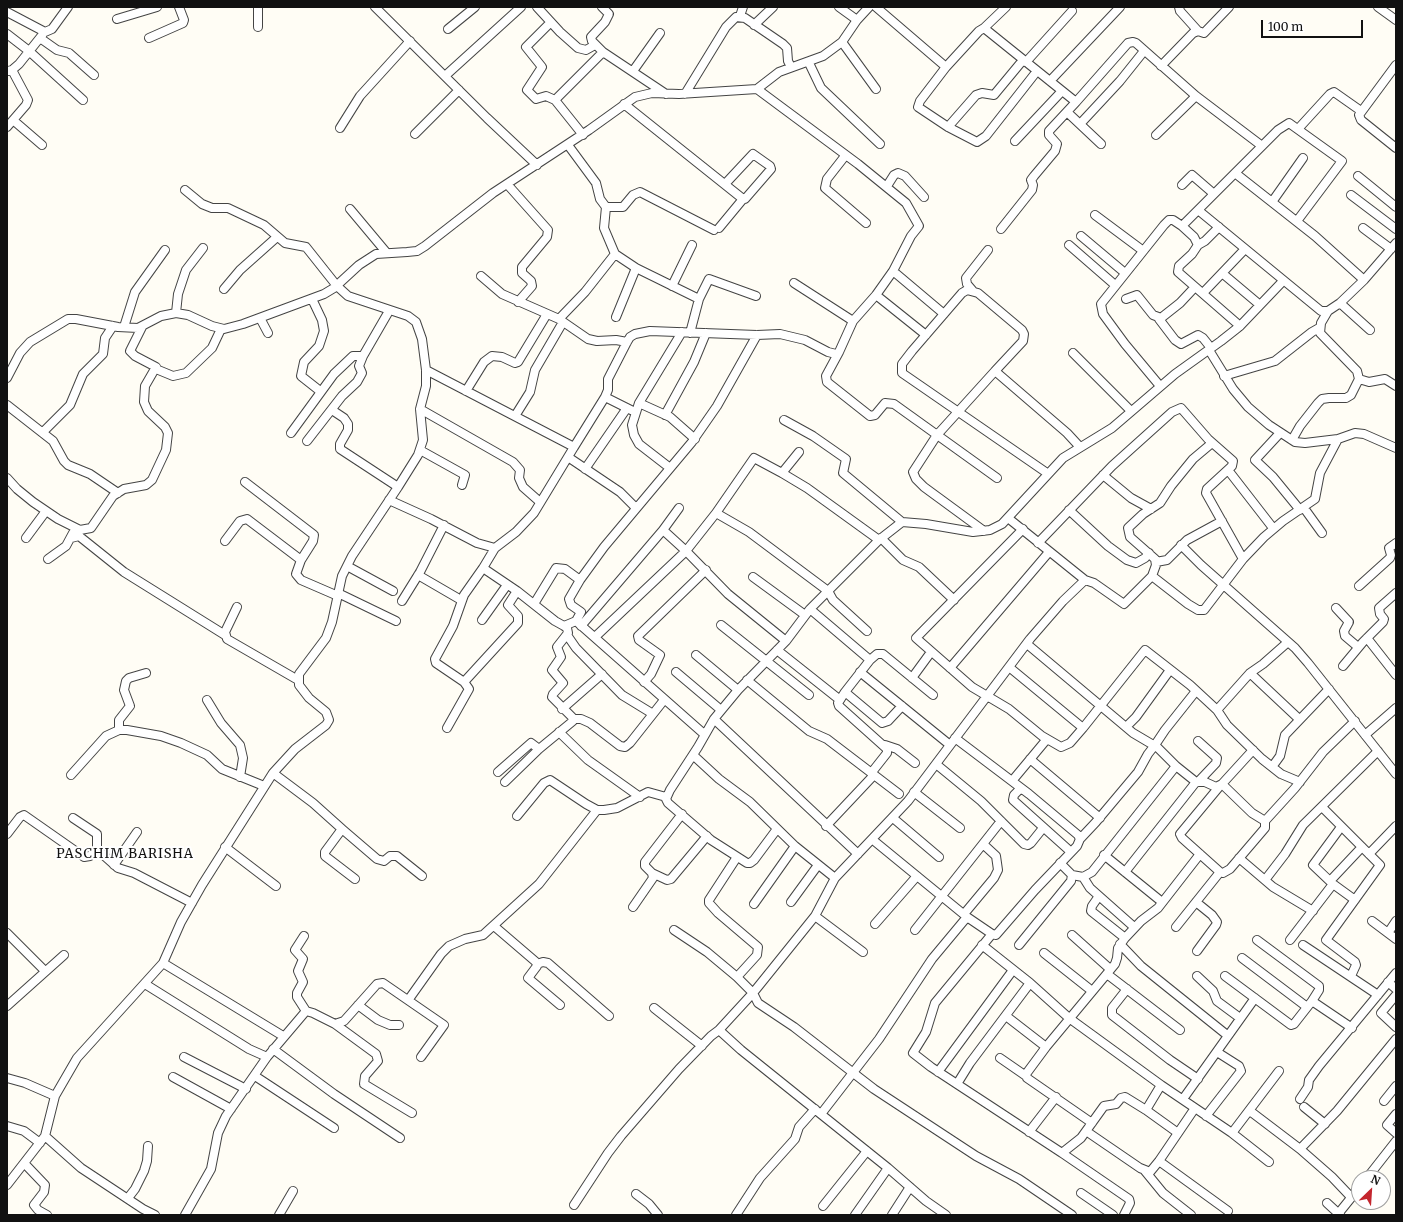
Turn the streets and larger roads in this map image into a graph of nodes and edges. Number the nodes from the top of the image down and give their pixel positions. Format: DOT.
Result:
graph roads {
  1 [pos="67,7"];
  2 [pos="157,7"];
  3 [pos="179,7"];
  4 [pos="258,7"];
  5 [pos="375,7"];
  6 [pos="475,7"];
  7 [pos="521,7"];
  8 [pos="537,7"];
  9 [pos="602,7"];
  10 [pos="742,7"];
  11 [pos="773,7"];
  12 [pos="839,7"];
  13 [pos="869,7"];
  14 [pos="876,7"];
  15 [pos="1006,7"];
  16 [pos="1120,7"];
  17 [pos="1179,7"];
  18 [pos="1228,7"];
  19 [pos="1378,7"];
  20 [pos="1072,11"];
  21 [pos="7,12"];
  22 [pos="740,16"];
  23 [pos="117,19"];
  24 [pos="857,20"];
  25 [pos="1396,20"];
  26 [pos="551,22"];
  27 [pos="754,25"];
  28 [pos="258,27"];
  29 [pos="984,28"];
  30 [pos="448,29"];
  31 [pos="1198,31"];
  32 [pos="660,33"];
  33 [pos="7,34"];
  34 [pos="43,35"];
  35 [pos="149,38"];
  36 [pos="410,41"];
  37 [pos="842,42"];
  38 [pos="595,45"];
  39 [pos="29,51"];
  40 [pos="1144,51"];
  41 [pos="603,52"];
  42 [pos="1024,61"];
  43 [pos="808,63"];
  44 [pos="1396,65"];
  45 [pos="946,66"];
  46 [pos="1161,66"];
  47 [pos="790,67"];
  48 [pos="633,70"];
  49 [pos="1037,70"];
  50 [pos="9,71"];
  51 [pos="94,75"];
  52 [pos="445,76"];
  53 [pos="1050,81"];
  54 [pos="757,89"];
  55 [pos="876,89"];
  56 [pos="458,90"];
  57 [pos="542,90"];
  58 [pos="1062,91"];
  59 [pos="667,94"];
  60 [pos="685,94"];
  61 [pos="1196,96"];
  62 [pos="552,99"];
  63 [pos="83,100"];
  64 [pos="1076,102"];
  65 [pos="624,104"];
  66 [pos="1361,111"];
  67 [pos="1067,112"];
  68 [pos="13,120"];
  69 [pos="1080,124"];
  70 [pos="948,127"];
  71 [pos="7,128"];
  72 [pos="340,128"];
  73 [pos="1298,129"];
  74 [pos="415,134"];
  75 [pos="583,135"];
  76 [pos="1156,135"];
  77 [pos="1015,141"];
  78 [pos="880,144"];
  79 [pos="1101,144"];
  80 [pos="42,145"];
  81 [pos="568,145"];
  82 [pos="1262,146"];
  83 [pos="1395,146"];
  84 [pos="845,156"];
  85 [pos="1303,158"];
  86 [pos="537,165"];
  87 [pos="1234,173"];
  88 [pos="1358,176"];
  89 [pos="507,184"];
  90 [pos="725,184"];
  91 [pos="1182,185"];
  92 [pos="887,186"];
  93 [pos="185,190"];
  94 [pos="1214,194"];
  95 [pos="1351,195"];
  96 [pos="924,196"];
  97 [pos="743,199"];
  98 [pos="1272,202"];
  99 [pos="606,207"];
  100 [pos="1396,207"];
  101 [pos="350,209"];
  102 [pos="1198,210"];
  103 [pos="1095,215"];
  104 [pos="1297,222"];
  105 [pos="866,223"];
  106 [pos="1182,226"];
  107 [pos="1219,227"];
  108 [pos="1363,228"];
  109 [pos="1001,229"];
  110 [pos="1396,229"];
  111 [pos="1081,236"];
  112 [pos="277,237"];
  113 [pos="692,245"];
  114 [pos="1069,245"];
  115 [pos="1198,245"];
  116 [pos="1394,246"];
  117 [pos="203,248"];
  118 [pos="1245,249"];
  119 [pos="165,250"];
  120 [pos="988,250"];
  121 [pos="1142,250"];
  122 [pos="386,252"];
  123 [pos="615,254"];
  124 [pos="636,268"];
  125 [pos="893,271"];
  126 [pos="1125,273"];
  127 [pos="1222,273"];
  128 [pos="480,276"];
  129 [pos="1364,280"];
  130 [pos="1283,281"];
  131 [pos="794,283"];
  132 [pos="1115,285"];
  133 [pos="337,286"];
  134 [pos="672,286"];
  135 [pos="1195,287"];
  136 [pos="224,289"];
  137 [pos="973,291"];
  138 [pos="1202,293"];
  139 [pos="876,295"];
  140 [pos="756,296"];
  141 [pos="312,299"];
  142 [pos="699,299"];
  143 [pos="1126,299"];
  144 [pos="518,302"];
  145 [pos="1340,303"];
  146 [pos="1260,305"];
  147 [pos="389,311"];
  148 [pos="1328,311"];
  149 [pos="176,313"];
  150 [pos="547,314"];
  151 [pos="944,314"];
  152 [pos="616,317"];
  153 [pos="260,318"];
  154 [pos="1159,319"];
  155 [pos="561,320"];
  156 [pos="853,321"];
  157 [pos="113,326"];
  158 [pos="1240,326"];
  159 [pos="142,327"];
  160 [pos="124,328"];
  161 [pos="222,328"];
  162 [pos="1319,328"];
  163 [pos="1370,330"];
  164 [pos="268,333"];
  165 [pos="686,333"];
  166 [pos="706,333"];
  167 [pos="757,335"];
  168 [pos="926,335"];
  169 [pos="627,342"];
  170 [pos="1210,349"];
  171 [pos="839,352"];
  172 [pos="1073,353"];
  173 [pos="363,356"];
  174 [pos="156,368"];
  175 [pos="426,370"];
  176 [pos="995,371"];
  177 [pos="1224,376"];
  178 [pos="7,378"];
  179 [pos="1359,379"];
  180 [pos="1160,386"];
  181 [pos="1396,386"];
  182 [pos="320,391"];
  183 [pos="466,392"];
  184 [pos="605,397"];
  185 [pos="639,403"];
  186 [pos="7,405"];
  187 [pos="627,408"];
  188 [pos="420,409"];
  189 [pos="332,410"];
  190 [pos="959,411"];
  191 [pos="1131,411"];
  192 [pos="635,412"];
  193 [pos="665,415"];
  194 [pos="515,416"];
  195 [pos="784,420"];
  196 [pos="43,432"];
  197 [pos="291,433"];
  198 [pos="1280,433"];
  199 [pos="937,435"];
  200 [pos="695,438"];
  201 [pos="1338,439"];
  202 [pos="1292,440"];
  203 [pos="307,441"];
  204 [pos="1212,443"];
  205 [pos="1079,446"];
  206 [pos="574,447"];
  207 [pos="1396,448"];
  208 [pos="420,450"];
  209 [pos="799,452"];
  210 [pos="568,457"];
  211 [pos="585,468"];
  212 [pos="670,468"];
  213 [pos="1228,470"];
  214 [pos="782,473"];
  215 [pos="1047,473"];
  216 [pos="1103,475"];
  217 [pos="7,478"];
  218 [pos="997,478"];
  219 [pos="245,482"];
  220 [pos="462,485"];
  221 [pos="398,487"];
  222 [pos="118,493"];
  223 [pos="389,500"];
  224 [pos="540,502"];
  225 [pos="636,508"];
  226 [pos="679,508"];
  227 [pos="1151,509"];
  228 [pos="1302,509"];
  229 [pos="1069,510"];
  230 [pos="46,511"];
  231 [pos="716,513"];
  232 [pos="1008,518"];
  233 [pos="1222,521"];
  234 [pos="902,522"];
  235 [pos="444,525"];
  236 [pos="75,528"];
  237 [pos="1273,528"];
  238 [pos="1023,529"];
  239 [pos="663,530"];
  240 [pos="984,531"];
  241 [pos="1322,533"];
  242 [pos="26,538"];
  243 [pos="71,538"];
  244 [pos="880,539"];
  245 [pos="226,541"];
  246 [pos="1038,542"];
  247 [pos="1396,543"];
  248 [pos="1181,545"];
  249 [pos="495,548"];
  250 [pos="686,551"];
  251 [pos="1049,552"];
  252 [pos="1149,553"];
  253 [pos="48,559"];
  254 [pos="1243,559"];
  255 [pos="301,560"];
  256 [pos="1156,562"];
  257 [pos="347,566"];
  258 [pos="483,568"];
  259 [pos="706,570"];
  260 [pos="418,575"];
  261 [pos="1152,576"];
  262 [pos="753,577"];
  263 [pos="580,580"];
  264 [pos="1085,580"];
  265 [pos="1224,584"];
  266 [pos="507,585"];
  267 [pos="1359,586"];
  268 [pos="393,591"];
  269 [pos="517,591"];
  270 [pos="828,591"];
  271 [pos="1396,593"];
  272 [pos="338,594"];
  273 [pos="461,600"];
  274 [pos="954,600"];
  275 [pos="402,601"];
  276 [pos="534,604"];
  277 [pos="237,607"];
  278 [pos="1336,608"];
  279 [pos="808,612"];
  280 [pos="482,620"];
  281 [pos="396,621"];
  282 [pos="578,623"];
  283 [pos="721,625"];
  284 [pos="564,626"];
  285 [pos="867,631"];
  286 [pos="567,635"];
  287 [pos="225,636"];
  288 [pos="595,637"];
  289 [pos="1367,638"];
  290 [pos="786,641"];
  291 [pos="1288,642"];
  292 [pos="1027,644"];
  293 [pos="1358,647"];
  294 [pos="777,650"];
  295 [pos="931,652"];
  296 [pos="696,655"];
  297 [pos="870,660"];
  298 [pos="766,661"];
  299 [pos="1343,666"];
  300 [pos="1009,667"];
  301 [pos="950,668"];
  302 [pos="1170,670"];
  303 [pos="146,672"];
  304 [pos="676,672"];
  305 [pos="860,672"];
  306 [pos="1250,673"];
  307 [pos="602,674"];
  308 [pos="1396,676"];
  309 [pos="912,678"];
  310 [pos="298,680"];
  311 [pos="747,680"];
  312 [pos="464,682"];
  313 [pos="644,682"];
  314 [pos="1329,689"];
  315 [pos="738,690"];
  316 [pos="1196,691"];
  317 [pos="845,692"];
  318 [pos="809,695"];
  319 [pos="933,695"];
  320 [pos="988,696"];
  321 [pos="207,700"];
  322 [pos="664,700"];
  323 [pos="840,700"];
  324 [pos="902,706"];
  325 [pos="1102,706"];
  326 [pos="562,708"];
  327 [pos="1396,708"];
  328 [pos="721,710"];
  329 [pos="1216,710"];
  330 [pos="653,714"];
  331 [pos="573,719"];
  332 [pos="714,719"];
  333 [pos="1299,719"];
  334 [pos="1355,722"];
  335 [pos="1126,726"];
  336 [pos="447,728"];
  337 [pos="1083,728"];
  338 [pos="119,730"];
  339 [pos="559,732"];
  340 [pos="704,734"];
  341 [pos="1365,735"];
  342 [pos="955,738"];
  343 [pos="1047,739"];
  344 [pos="1198,741"];
  345 [pos="885,745"];
  346 [pos="950,745"];
  347 [pos="1155,745"];
  348 [pos="539,749"];
  349 [pos="1253,750"];
  350 [pos="1378,752"];
  351 [pos="694,755"];
  352 [pos="1030,759"];
  353 [pos="915,763"];
  354 [pos="1393,763"];
  355 [pos="936,764"];
  356 [pos="1176,766"];
  357 [pos="1272,767"];
  358 [pos="498,772"];
  359 [pos="273,774"];
  360 [pos="873,774"];
  361 [pos="1396,774"];
  362 [pos="71,775"];
  363 [pos="240,777"];
  364 [pos="1012,781"];
  365 [pos="505,782"];
  366 [pos="1197,782"];
  367 [pos="1300,782"];
  368 [pos="1220,785"];
  369 [pos="264,786"];
  370 [pos="1021,788"];
  371 [pos="914,792"];
  372 [pos="900,794"];
  373 [pos="640,797"];
  374 [pos="666,797"];
  375 [pos="1322,807"];
  376 [pos="597,810"];
  377 [pos="682,814"];
  378 [pos="517,816"];
  379 [pos="73,818"];
  380 [pos="892,818"];
  381 [pos="1100,818"];
  382 [pos="1265,820"];
  383 [pos="1001,821"];
  384 [pos="826,826"];
  385 [pos="1396,826"];
  386 [pos="1341,827"];
  387 [pos="342,828"];
  388 [pos="960,828"];
  389 [pos="1043,828"];
  390 [pos="777,829"];
  391 [pos="137,832"];
  392 [pos="7,834"];
  393 [pos="707,836"];
  394 [pos="1080,839"];
  395 [pos="873,840"];
  396 [pos="983,844"];
  397 [pos="795,846"];
  398 [pos="225,847"];
  399 [pos="1362,847"];
  400 [pos="98,849"];
  401 [pos="1071,852"];
  402 [pos="858,854"];
  403 [pos="1200,854"];
  404 [pos="1369,854"];
  405 [pos="1104,855"];
  406 [pos="738,857"];
  407 [pos="939,857"];
  408 [pos="1239,858"];
  409 [pos="1060,863"];
  410 [pos="114,865"];
  411 [pos="818,865"];
  412 [pos="1125,872"];
  413 [pos="1220,872"];
  414 [pos="652,873"];
  415 [pos="1072,875"];
  416 [pos="422,876"];
  417 [pos="918,876"];
  418 [pos="1084,877"];
  419 [pos="835,878"];
  420 [pos="355,879"];
  421 [pos="1265,880"];
  422 [pos="1332,882"];
  423 [pos="276,886"];
  424 [pos="941,896"];
  425 [pos="1099,896"];
  426 [pos="1355,900"];
  427 [pos="791,902"];
  428 [pos="1162,902"];
  429 [pos="1196,902"];
  430 [pos="192,903"];
  431 [pos="754,904"];
  432 [pos="633,907"];
  433 [pos="1313,912"];
  434 [pos="966,915"];
  435 [pos="815,916"];
  436 [pos="1372,921"];
  437 [pos="1396,921"];
  438 [pos="875,924"];
  439 [pos="494,926"];
  440 [pos="1134,927"];
  441 [pos="1176,927"];
  442 [pos="674,930"];
  443 [pos="915,930"];
  444 [pos="7,933"];
  445 [pos="1388,933"];
  446 [pos="992,934"];
  447 [pos="1072,935"];
  448 [pos="304,936"];
  449 [pos="1396,939"];
  450 [pos="1257,940"];
  451 [pos="1290,940"];
  452 [pos="1122,941"];
  453 [pos="982,945"];
  454 [pos="1020,945"];
  455 [pos="1303,945"];
  456 [pos="1197,951"];
  457 [pos="863,952"];
  458 [pos="1044,953"];
  459 [pos="64,955"];
  460 [pos="1242,958"];
  461 [pos="163,964"];
  462 [pos="537,964"];
  463 [pos="1013,970"];
  464 [pos="45,971"];
  465 [pos="1108,972"];
  466 [pos="1396,973"];
  467 [pos="1197,976"];
  468 [pos="1225,976"];
  469 [pos="1351,976"];
  470 [pos="737,977"];
  471 [pos="1388,982"];
  472 [pos="1030,983"];
  473 [pos="145,984"];
  474 [pos="1396,988"];
  475 [pos="1127,989"];
  476 [pos="1092,991"];
  477 [pos="753,993"];
  478 [pos="1378,995"];
  479 [pos="1396,995"];
  480 [pos="1255,998"];
  481 [pos="409,999"];
  482 [pos="1309,1004"];
  483 [pos="358,1005"];
  484 [pos="560,1005"];
  485 [pos="7,1006"];
  486 [pos="654,1008"];
  487 [pos="306,1011"];
  488 [pos="609,1016"];
  489 [pos="1006,1016"];
  490 [pos="1069,1018"];
  491 [pos="1240,1018"];
  492 [pos="334,1024"];
  493 [pos="399,1025"];
  494 [pos="1396,1027"];
  495 [pos="1352,1028"];
  496 [pos="719,1030"];
  497 [pos="1180,1030"];
  498 [pos="1227,1035"];
  499 [pos="284,1036"];
  500 [pos="1396,1039"];
  501 [pos="702,1046"];
  502 [pos="1046,1047"];
  503 [pos="273,1049"];
  504 [pos="1217,1052"];
  505 [pos="184,1057"];
  506 [pos="267,1057"];
  507 [pos="421,1057"];
  508 [pos="1000,1058"];
  509 [pos="1279,1071"];
  510 [pos="853,1072"];
  511 [pos="938,1072"];
  512 [pos="255,1076"];
  513 [pos="1026,1076"];
  514 [pos="173,1077"];
  515 [pos="7,1078"];
  516 [pos="1198,1079"];
  517 [pos="957,1084"];
  518 [pos="1161,1085"];
  519 [pos="1396,1086"];
  520 [pos="246,1089"];
  521 [pos="55,1096"];
  522 [pos="1056,1097"];
  523 [pos="1183,1099"];
  524 [pos="1300,1099"];
  525 [pos="1384,1101"];
  526 [pos="1304,1107"];
  527 [pos="1195,1108"];
  528 [pos="231,1109"];
  529 [pos="1146,1110"];
  530 [pos="818,1111"];
  531 [pos="1250,1111"];
  532 [pos="412,1114"];
  533 [pos="1396,1114"];
  534 [pos="1206,1116"];
  535 [pos="1092,1123"];
  536 [pos="1325,1124"];
  537 [pos="7,1126"];
  538 [pos="334,1128"];
  539 [pos="1086,1131"];
  540 [pos="1030,1132"];
  541 [pos="1178,1133"];
  542 [pos="1232,1133"];
  543 [pos="1396,1133"];
  544 [pos="400,1138"];
  545 [pos="42,1139"];
  546 [pos="1396,1141"];
  547 [pos="148,1146"];
  548 [pos="1300,1148"];
  549 [pos="866,1151"];
  550 [pos="1062,1153"];
  551 [pos="1159,1161"];
  552 [pos="1269,1162"];
  553 [pos="24,1163"];
  554 [pos="888,1168"];
  555 [pos="1373,1170"];
  556 [pos="1145,1171"];
  557 [pos="7,1185"];
  558 [pos="910,1187"];
  559 [pos="293,1191"];
  560 [pos="1081,1193"];
  561 [pos="636,1194"];
  562 [pos="1351,1197"];
  563 [pos="128,1198"];
  564 [pos="1327,1203"];
  565 [pos="574,1205"];
  566 [pos="822,1206"];
  567 [pos="1228,1211"];
  568 [pos="141,1212"];
  569 [pos="1339,1214"];
  570 [pos="47,1215"];
  571 [pos="156,1215"];
  572 [pos="185,1215"];
  573 [pos="279,1215"];
  574 [pos="658,1215"];
  575 [pos="736,1215"];
  576 [pos="855,1215"];
  577 [pos="892,1215"];
  578 [pos="946,1215"];
  579 [pos="1072,1215"];
  580 [pos="1113,1215"];
  581 [pos="1124,1215"];
  582 [pos="1191,1215"];
  1 -- 34 [label="street"];
  2 -- 23 [label="street"];
  3 -- 35 [label="street"];
  4 -- 28 [label="street"];
  5 -- 36 [label="street"];
  6 -- 30 [label="street"];
  7 -- 52 [label="street"];
  8 -- 26 [label="street"];
  9 -- 38 [label="street"];
  10 -- 22 [label="street"];
  11 -- 27 [label="street"];
  12 -- 24 [label="street"];
  13 -- 24 [label="street"];
  14 -- 45 [label="street"];
  15 -- 29 [label="street"];
  16 -- 53 [label="street"];
  17 -- 31 [label="street"];
  18 -- 31 [label="street"];
  19 -- 25 [label="street"];
  20 -- 42 [label="street"];
  21 -- 34 [label="street"];
  22 -- 27 [label="street"];
  22 -- 60 [label="street"];
  24 -- 37 [label="street"];
  26 -- 38 [label="street"];
  26 -- 62 [label="street"];
  27 -- 47 [label="street"];
  29 -- 42 [label="street"];
  29 -- 45 [label="street"];
  31 -- 46 [label="street"];
  32 -- 48 [label="street"];
  33 -- 39 [label="street"];
  34 -- 39 [label="street"];
  34 -- 51 [label="street"];
  36 -- 52 [label="street"];
  36 -- 72 [label="street"];
  37 -- 43 [label="street"];
  37 -- 55 [label="street"];
  38 -- 41 [label="street"];
  39 -- 50 [label="street"];
  39 -- 63 [label="street"];
  40 -- 46 [label="street"];
  40 -- 64 [label="street"];
  40 -- 69 [label="street"];
  41 -- 48 [label="street"];
  41 -- 62 [label="street"];
  42 -- 49 [label="street"];
  42 -- 70 [label="street"];
  43 -- 47 [label="street"];
  43 -- 78 [label="street"];
  44 -- 66 [label="street"];
  45 -- 70 [label="street"];
  46 -- 61 [label="street"];
  47 -- 54 [label="street"];
  48 -- 59 [label="street"];
  49 -- 53 [label="street"];
  49 -- 70 [label="street"];
  50 -- 68 [label="street"];
  52 -- 56 [label="street"];
  53 -- 58 [label="street"];
  54 -- 60 [label="street"];
  54 -- 84 [label="street"];
  56 -- 74 [label="street"];
  56 -- 86 [label="street"];
  57 -- 62 [label="street"];
  58 -- 64 [label="street"];
  58 -- 77 [label="street"];
  59 -- 60 [label="street"];
  59 -- 65 [label="street"];
  61 -- 76 [label="street"];
  61 -- 82 [label="street"];
  62 -- 75 [label="street"];
  64 -- 67 [label="street"];
  65 -- 75 [label="street"];
  65 -- 90 [label="street"];
  66 -- 73 [label="street"];
  66 -- 83 [label="street"];
  67 -- 69 [label="street"];
  67 -- 109 [label="street"];
  68 -- 71 [label="street"];
  68 -- 80 [label="street"];
  69 -- 79 [label="street"];
  73 -- 82 [label="street"];
  73 -- 104 [label="street"];
  75 -- 81 [label="street"];
  81 -- 86 [label="street"];
  81 -- 99 [label="street"];
  82 -- 87 [label="street"];
  84 -- 92 [label="street"];
  84 -- 105 [label="street"];
  85 -- 98 [label="street"];
  86 -- 89 [label="street"];
  87 -- 94 [label="street"];
  87 -- 98 [label="street"];
  88 -- 100 [label="street"];
  89 -- 122 [label="street"];
  89 -- 144 [label="street"];
  90 -- 97 [label="street"];
  90 -- 97 [label="street"];
  91 -- 94 [label="street"];
  92 -- 96 [label="street"];
  92 -- 125 [label="street"];
  93 -- 112 [label="street"];
  94 -- 102 [label="street"];
  95 -- 110 [label="street"];
  97 -- 99 [label="street"];
  98 -- 104 [label="street"];
  99 -- 123 [label="street"];
  101 -- 122 [label="street"];
  102 -- 106 [label="street"];
  102 -- 107 [label="street"];
  103 -- 121 [label="street"];
  104 -- 129 [label="street"];
  106 -- 115 [label="street"];
  106 -- 121 [label="street"];
  107 -- 115 [label="street"];
  107 -- 118 [label="street"];
  108 -- 116 [label="street"];
  111 -- 126 [label="street"];
  112 -- 133 [label="street"];
  112 -- 136 [label="street"];
  113 -- 134 [label="street"];
  114 -- 132 [label="street"];
  115 -- 135 [label="street"];
  116 -- 129 [label="street"];
  117 -- 149 [label="street"];
  118 -- 127 [label="street"];
  118 -- 130 [label="street"];
  119 -- 160 [label="street"];
  120 -- 137 [label="street"];
  121 -- 126 [label="street"];
  122 -- 133 [label="street"];
  123 -- 124 [label="street"];
  123 -- 155 [label="street"];
  124 -- 134 [label="street"];
  124 -- 152 [label="street"];
  125 -- 139 [label="street"];
  125 -- 151 [label="street"];
  126 -- 132 [label="street"];
  127 -- 138 [label="street"];
  127 -- 146 [label="street"];
  128 -- 144 [label="street"];
  129 -- 145 [label="street"];
  130 -- 146 [label="street"];
  130 -- 148 [label="street"];
  131 -- 156 [label="street"];
  132 -- 180 [label="street"];
  133 -- 141 [label="street"];
  133 -- 147 [label="street"];
  134 -- 142 [label="street"];
  135 -- 138 [label="street"];
  135 -- 154 [label="street"];
  137 -- 151 [label="street"];
  137 -- 176 [label="street"];
  138 -- 158 [label="street"];
  139 -- 156 [label="street"];
  139 -- 168 [label="street"];
  140 -- 142 [label="street"];
  141 -- 153 [label="street"];
  141 -- 182 [label="street"];
  142 -- 165 [label="street"];
  143 -- 154 [label="street"];
  144 -- 150 [label="street"];
  145 -- 148 [label="street"];
  145 -- 163 [label="street"];
  146 -- 158 [label="street"];
  147 -- 173 [label="street"];
  147 -- 175 [label="street"];
  148 -- 162 [label="street"];
  149 -- 159 [label="street"];
  149 -- 161 [label="street"];
  150 -- 155 [label="street"];
  150 -- 183 [label="street"];
  151 -- 168 [label="street"];
  153 -- 161 [label="street"];
  153 -- 164 [label="street"];
  154 -- 170 [label="street"];
  155 -- 169 [label="street"];
  155 -- 194 [label="street"];
  156 -- 171 [label="street"];
  157 -- 160 [label="street"];
  157 -- 178 [label="street"];
  157 -- 196 [label="street"];
  158 -- 170 [label="street"];
  159 -- 160 [label="street"];
  159 -- 174 [label="street"];
  161 -- 174 [label="street"];
  162 -- 177 [label="street"];
  162 -- 179 [label="street"];
  165 -- 166 [label="street"];
  165 -- 169 [label="street"];
  165 -- 185 [label="street"];
  166 -- 167 [label="street"];
  166 -- 193 [label="street"];
  167 -- 171 [label="street"];
  167 -- 200 [label="street"];
  168 -- 190 [label="street"];
  169 -- 184 [label="street"];
  170 -- 177 [label="street"];
  170 -- 180 [label="street"];
  171 -- 199 [label="street"];
  172 -- 191 [label="street"];
  173 -- 182 [label="street"];
  173 -- 189 [label="street"];
  174 -- 222 [label="street"];
  175 -- 183 [label="street"];
  175 -- 188 [label="street"];
  176 -- 190 [label="street"];
  176 -- 205 [label="street"];
  177 -- 198 [label="street"];
  179 -- 181 [label="street"];
  179 -- 202 [label="street"];
  180 -- 191 [label="street"];
  182 -- 197 [label="street"];
  183 -- 194 [label="street"];
  184 -- 187 [label="street"];
  184 -- 206 [label="street"];
  185 -- 192 [label="street"];
  185 -- 193 [label="street"];
  186 -- 196 [label="street"];
  187 -- 192 [label="street"];
  187 -- 211 [label="street"];
  188 -- 208 [label="street"];
  188 -- 224 [label="street"];
  189 -- 203 [label="street"];
  189 -- 221 [label="street"];
  190 -- 199 [label="street"];
  190 -- 215 [label="street"];
  191 -- 205 [label="street"];
  192 -- 212 [label="street"];
  193 -- 200 [label="street"];
  194 -- 206 [label="street"];
  195 -- 234 [label="street"];
  196 -- 222 [label="street"];
  198 -- 202 [label="street"];
  198 -- 228 [label="street"];
  199 -- 218 [label="street"];
  199 -- 240 [label="street"];
  200 -- 212 [label="street"];
  201 -- 202 [label="street"];
  201 -- 207 [label="street"];
  201 -- 228 [label="street"];
  204 -- 213 [label="street"];
  204 -- 216 [label="street"];
  204 -- 227 [label="street"];
  205 -- 215 [label="street"];
  206 -- 210 [label="street"];
  208 -- 220 [label="street"];
  208 -- 221 [label="street"];
  209 -- 214 [label="street"];
  210 -- 211 [label="street"];
  210 -- 224 [label="street"];
  211 -- 225 [label="street"];
  212 -- 225 [label="street"];
  213 -- 233 [label="street"];
  213 -- 237 [label="street"];
  214 -- 231 [label="street"];
  214 -- 244 [label="street"];
  215 -- 232 [label="street"];
  216 -- 227 [label="street"];
  216 -- 229 [label="street"];
  217 -- 230 [label="street"];
  219 -- 255 [label="street"];
  221 -- 223 [label="street"];
  222 -- 236 [label="street"];
  223 -- 235 [label="street"];
  223 -- 257 [label="street"];
  224 -- 249 [label="street"];
  225 -- 263 [label="street"];
  226 -- 239 [label="street"];
  227 -- 252 [label="street"];
  228 -- 237 [label="street"];
  228 -- 241 [label="street"];
  229 -- 246 [label="street"];
  229 -- 252 [label="street"];
  230 -- 236 [label="street"];
  230 -- 242 [label="street"];
  231 -- 250 [label="street"];
  231 -- 270 [label="street"];
  232 -- 238 [label="street"];
  232 -- 240 [label="street"];
  233 -- 248 [label="street"];
  233 -- 254 [label="street"];
  234 -- 240 [label="street"];
  234 -- 244 [label="street"];
  235 -- 249 [label="street"];
  235 -- 260 [label="street"];
  236 -- 243 [label="street"];
  237 -- 254 [label="street"];
  238 -- 246 [label="street"];
  238 -- 274 [label="street"];
  239 -- 250 [label="street"];
  239 -- 282 [label="street"];
  243 -- 253 [label="street"];
  243 -- 287 [label="street"];
  244 -- 270 [label="street"];
  244 -- 274 [label="street"];
  245 -- 255 [label="street"];
  246 -- 251 [label="street"];
  247 -- 267 [label="street"];
  248 -- 256 [label="street"];
  248 -- 265 [label="street"];
  249 -- 258 [label="street"];
  250 -- 259 [label="street"];
  250 -- 288 [label="street"];
  251 -- 264 [label="street"];
  251 -- 301 [label="street"];
  252 -- 256 [label="street"];
  254 -- 265 [label="street"];
  255 -- 272 [label="street"];
  256 -- 261 [label="street"];
  257 -- 268 [label="street"];
  257 -- 272 [label="street"];
  258 -- 266 [label="street"];
  258 -- 273 [label="street"];
  259 -- 290 [label="street"];
  259 -- 313 [label="street"];
  260 -- 273 [label="street"];
  260 -- 275 [label="street"];
  261 -- 264 [label="street"];
  261 -- 265 [label="street"];
  262 -- 279 [label="street"];
  263 -- 276 [label="street"];
  263 -- 282 [label="street"];
  264 -- 292 [label="street"];
  265 -- 291 [label="street"];
  266 -- 269 [label="street"];
  266 -- 280 [label="street"];
  269 -- 276 [label="street"];
  269 -- 312 [label="street"];
  270 -- 279 [label="street"];
  270 -- 285 [label="street"];
  271 -- 289 [label="street"];
  272 -- 281 [label="street"];
  272 -- 310 [label="street"];
  273 -- 312 [label="street"];
  274 -- 295 [label="street"];
  276 -- 284 [label="street"];
  277 -- 287 [label="street"];
  278 -- 293 [label="street"];
  279 -- 290 [label="street"];
  279 -- 297 [label="street"];
  282 -- 284 [label="street"];
  282 -- 288 [label="street"];
  283 -- 298 [label="street"];
  284 -- 286 [label="street"];
  286 -- 307 [label="street"];
  286 -- 326 [label="street"];
  287 -- 310 [label="street"];
  288 -- 313 [label="street"];
  289 -- 293 [label="street"];
  289 -- 308 [label="street"];
  290 -- 294 [label="street"];
  291 -- 306 [label="street"];
  291 -- 314 [label="street"];
  292 -- 300 [label="street"];
  292 -- 325 [label="street"];
  293 -- 299 [label="street"];
  294 -- 298 [label="street"];
  294 -- 323 [label="street"];
  295 -- 301 [label="street"];
  295 -- 309 [label="street"];
  296 -- 315 [label="street"];
  297 -- 305 [label="street"];
  297 -- 309 [label="street"];
  298 -- 311 [label="street"];
  298 -- 318 [label="street"];
  300 -- 320 [label="street"];
  300 -- 337 [label="street"];
  301 -- 320 [label="street"];
  302 -- 316 [label="street"];
  302 -- 325 [label="street"];
  302 -- 335 [label="street"];
  303 -- 338 [label="street"];
  304 -- 328 [label="street"];
  305 -- 317 [label="street"];
  305 -- 324 [label="street"];
  306 -- 329 [label="street"];
  306 -- 333 [label="street"];
  307 -- 326 [label="street"];
  307 -- 330 [label="street"];
  309 -- 319 [label="street"];
  310 -- 359 [label="street"];
  311 -- 315 [label="street"];
  311 -- 360 [label="street"];
  312 -- 336 [label="street"];
  313 -- 322 [label="street"];
  314 -- 333 [label="street"];
  314 -- 334 [label="street"];
  315 -- 328 [label="street"];
  316 -- 329 [label="street"];
  316 -- 347 [label="street"];
  317 -- 323 [label="street"];
  317 -- 324 [label="street"];
  320 -- 342 [label="street"];
  320 -- 343 [label="street"];
  321 -- 363 [label="street"];
  322 -- 330 [label="street"];
  322 -- 340 [label="street"];
  323 -- 345 [label="street"];
  324 -- 346 [label="street"];
  325 -- 335 [label="street"];
  325 -- 337 [label="street"];
  326 -- 331 [label="street"];
  327 -- 341 [label="street"];
  328 -- 332 [label="street"];
  329 -- 349 [label="street"];
  330 -- 331 [label="street"];
  331 -- 339 [label="street"];
  332 -- 340 [label="street"];
  332 -- 384 [label="street"];
  333 -- 357 [label="street"];
  334 -- 341 [label="street"];
  334 -- 367 [label="street"];
  335 -- 347 [label="street"];
  337 -- 343 [label="street"];
  338 -- 362 [label="street"];
  338 -- 363 [label="street"];
  339 -- 348 [label="street"];
  339 -- 373 [label="street"];
  340 -- 351 [label="street"];
  341 -- 350 [label="street"];
  342 -- 346 [label="street"];
  342 -- 364 [label="street"];
  343 -- 352 [label="street"];
  344 -- 366 [label="street"];
  345 -- 353 [label="street"];
  345 -- 360 [label="street"];
  346 -- 355 [label="street"];
  347 -- 356 [label="street"];
  347 -- 381 [label="street"];
  348 -- 358 [label="street"];
  348 -- 365 [label="street"];
  349 -- 357 [label="street"];
  349 -- 368 [label="street"];
  350 -- 354 [label="street"];
  350 -- 375 [label="street"];
  351 -- 374 [label="street"];
  351 -- 390 [label="street"];
  352 -- 364 [label="street"];
  352 -- 381 [label="street"];
  354 -- 361 [label="street"];
  355 -- 371 [label="street"];
  355 -- 383 [label="street"];
  356 -- 366 [label="street"];
  356 -- 405 [label="street"];
  357 -- 367 [label="street"];
  359 -- 369 [label="street"];
  359 -- 387 [label="street"];
  360 -- 372 [label="street"];
  360 -- 384 [label="street"];
  363 -- 369 [label="street"];
  364 -- 370 [label="street"];
  366 -- 368 [label="street"];
  366 -- 412 [label="street"];
  367 -- 382 [label="street"];
  368 -- 382 [label="street"];
  368 -- 403 [label="street"];
  369 -- 398 [label="street"];
  370 -- 389 [label="street"];
  370 -- 394 [label="street"];
  371 -- 380 [label="street"];
  371 -- 388 [label="street"];
  373 -- 374 [label="street"];
  373 -- 376 [label="street"];
  374 -- 377 [label="street"];
  375 -- 386 [label="street"];
  375 -- 421 [label="street"];
  376 -- 378 [label="street"];
  376 -- 439 [label="street"];
  377 -- 393 [label="street"];
  377 -- 414 [label="street"];
  379 -- 400 [label="street"];
  380 -- 395 [label="street"];
  380 -- 407 [label="street"];
  381 -- 394 [label="street"];
  382 -- 408 [label="street"];
  383 -- 389 [label="street"];
  383 -- 396 [label="street"];
  384 -- 402 [label="street"];
  385 -- 404 [label="street"];
  386 -- 399 [label="street"];
  386 -- 422 [label="street"];
  387 -- 416 [label="street"];
  387 -- 420 [label="street"];
  389 -- 401 [label="street"];
  390 -- 397 [label="street"];
  390 -- 406 [label="street"];
  391 -- 410 [label="street"];
  392 -- 400 [label="street"];
  393 -- 406 [label="street"];
  393 -- 414 [label="street"];
  394 -- 401 [label="street"];
  395 -- 402 [label="street"];
  395 -- 417 [label="street"];
  396 -- 424 [label="street"];
  396 -- 434 [label="street"];
  397 -- 411 [label="street"];
  397 -- 431 [label="street"];
  398 -- 423 [label="street"];
  398 -- 430 [label="street"];
  399 -- 404 [label="street"];
  399 -- 422 [label="street"];
  400 -- 410 [label="street"];
  401 -- 409 [label="street"];
  402 -- 419 [label="street"];
  403 -- 413 [label="street"];
  403 -- 428 [label="street"];
  404 -- 426 [label="street"];
  405 -- 412 [label="street"];
  405 -- 418 [label="street"];
  406 -- 470 [label="street"];
  408 -- 413 [label="street"];
  408 -- 421 [label="street"];
  409 -- 415 [label="street"];
  409 -- 446 [label="street"];
  410 -- 430 [label="street"];
  411 -- 419 [label="street"];
  411 -- 427 [label="street"];
  412 -- 428 [label="street"];
  413 -- 429 [label="street"];
  414 -- 432 [label="street"];
  415 -- 418 [label="street"];
  415 -- 454 [label="street"];
  417 -- 424 [label="street"];
  417 -- 438 [label="street"];
  418 -- 425 [label="street"];
  419 -- 435 [label="street"];
  421 -- 433 [label="street"];
  422 -- 426 [label="street"];
  422 -- 433 [label="street"];
  424 -- 434 [label="street"];
  424 -- 443 [label="street"];
  425 -- 440 [label="street"];
  425 -- 452 [label="street"];
  426 -- 469 [label="street"];
  428 -- 440 [label="street"];
  429 -- 441 [label="street"];
  429 -- 456 [label="street"];
  430 -- 461 [label="street"];
  433 -- 451 [label="street"];
  434 -- 446 [label="street"];
  434 -- 510 [label="street"];
  435 -- 457 [label="street"];
  435 -- 477 [label="street"];
  436 -- 445 [label="street"];
  437 -- 445 [label="street"];
  439 -- 462 [label="street"];
  439 -- 481 [label="street"];
  440 -- 452 [label="street"];
  442 -- 470 [label="street"];
  444 -- 464 [label="street"];
  445 -- 449 [label="street"];
  446 -- 453 [label="street"];
  447 -- 465 [label="street"];
  448 -- 487 [label="street"];
  450 -- 482 [label="street"];
  452 -- 465 [label="street"];
  452 -- 498 [label="street"];
  453 -- 463 [label="street"];
  453 -- 511 [label="street"];
  455 -- 469 [label="street"];
  458 -- 476 [label="street"];
  459 -- 464 [label="street"];
  460 -- 482 [label="street"];
  461 -- 473 [label="street"];
  461 -- 499 [label="street"];
  462 -- 484 [label="street"];
  462 -- 488 [label="street"];
  463 -- 472 [label="street"];
  463 -- 511 [label="street"];
  464 -- 485 [label="street"];
  465 -- 475 [label="street"];
  465 -- 476 [label="street"];
  466 -- 471 [label="street"];
  467 -- 491 [label="street"];
  468 -- 480 [label="street"];
  469 -- 478 [label="street"];
  470 -- 477 [label="street"];
  471 -- 474 [label="street"];
  471 -- 478 [label="street"];
  472 -- 489 [label="street"];
  472 -- 490 [label="street"];
  473 -- 506 [label="street"];
  473 -- 521 [label="street"];
  475 -- 497 [label="street"];
  475 -- 516 [label="street"];
  476 -- 490 [label="street"];
  477 -- 496 [label="street"];
  477 -- 510 [label="street"];
  478 -- 495 [label="street"];
  479 -- 494 [label="street"];
  480 -- 482 [label="street"];
  480 -- 491 [label="street"];
  481 -- 483 [label="street"];
  481 -- 507 [label="street"];
  482 -- 495 [label="street"];
  483 -- 492 [label="street"];
  483 -- 493 [label="street"];
  486 -- 501 [label="street"];
  487 -- 492 [label="street"];
  487 -- 499 [label="street"];
  489 -- 502 [label="street"];
  489 -- 517 [label="street"];
  490 -- 502 [label="street"];
  490 -- 518 [label="street"];
  491 -- 498 [label="street"];
  492 -- 532 [label="street"];
  495 -- 524 [label="street"];
  496 -- 501 [label="street"];
  496 -- 530 [label="street"];
  498 -- 504 [label="street"];
  499 -- 503 [label="street"];
  500 -- 536 [label="street"];
  501 -- 565 [label="street"];
  502 -- 513 [label="street"];
  503 -- 506 [label="street"];
  503 -- 544 [label="street"];
  504 -- 516 [label="street"];
  504 -- 534 [label="street"];
  505 -- 520 [label="street"];
  506 -- 512 [label="street"];
  508 -- 513 [label="street"];
  509 -- 531 [label="street"];
  510 -- 530 [label="street"];
  510 -- 579 [label="street"];
  511 -- 517 [label="street"];
  512 -- 520 [label="street"];
  512 -- 538 [label="street"];
  513 -- 522 [label="street"];
  514 -- 528 [label="street"];
  515 -- 521 [label="street"];
  516 -- 523 [label="street"];
  517 -- 540 [label="street"];
  518 -- 523 [label="street"];
  518 -- 529 [label="street"];
  519 -- 525 [label="street"];
  520 -- 528 [label="street"];
  521 -- 545 [label="street"];
  522 -- 535 [label="street"];
  522 -- 540 [label="street"];
  523 -- 527 [label="street"];
  526 -- 536 [label="street"];
  527 -- 534 [label="street"];
  527 -- 541 [label="street"];
  528 -- 572 [label="street"];
  529 -- 535 [label="street"];
  529 -- 541 [label="street"];
  530 -- 549 [label="street"];
  530 -- 575 [label="street"];
  531 -- 542 [label="street"];
  531 -- 548 [label="street"];
  533 -- 543 [label="street"];
  534 -- 542 [label="street"];
  535 -- 539 [label="street"];
  536 -- 548 [label="street"];
  537 -- 545 [label="street"];
  539 -- 550 [label="street"];
  539 -- 556 [label="street"];
  540 -- 550 [label="street"];
  541 -- 551 [label="street"];
  542 -- 552 [label="street"];
  545 -- 553 [label="street"];
  545 -- 563 [label="street"];
  546 -- 555 [label="street"];
  547 -- 563 [label="street"];
  548 -- 562 [label="street"];
  549 -- 554 [label="street"];
  549 -- 566 [label="street"];
  550 -- 581 [label="street"];
  551 -- 556 [label="street"];
  551 -- 567 [label="street"];
  553 -- 557 [label="street"];
  553 -- 570 [label="street"];
  554 -- 558 [label="street"];
  554 -- 576 [label="street"];
  556 -- 582 [label="street"];
  558 -- 577 [label="street"];
  558 -- 578 [label="street"];
  559 -- 573 [label="street"];
  560 -- 580 [label="street"];
  561 -- 574 [label="street"];
  562 -- 569 [label="street"];
  563 -- 568 [label="street"];
  564 -- 569 [label="street"];
  568 -- 571 [label="street"];
}
